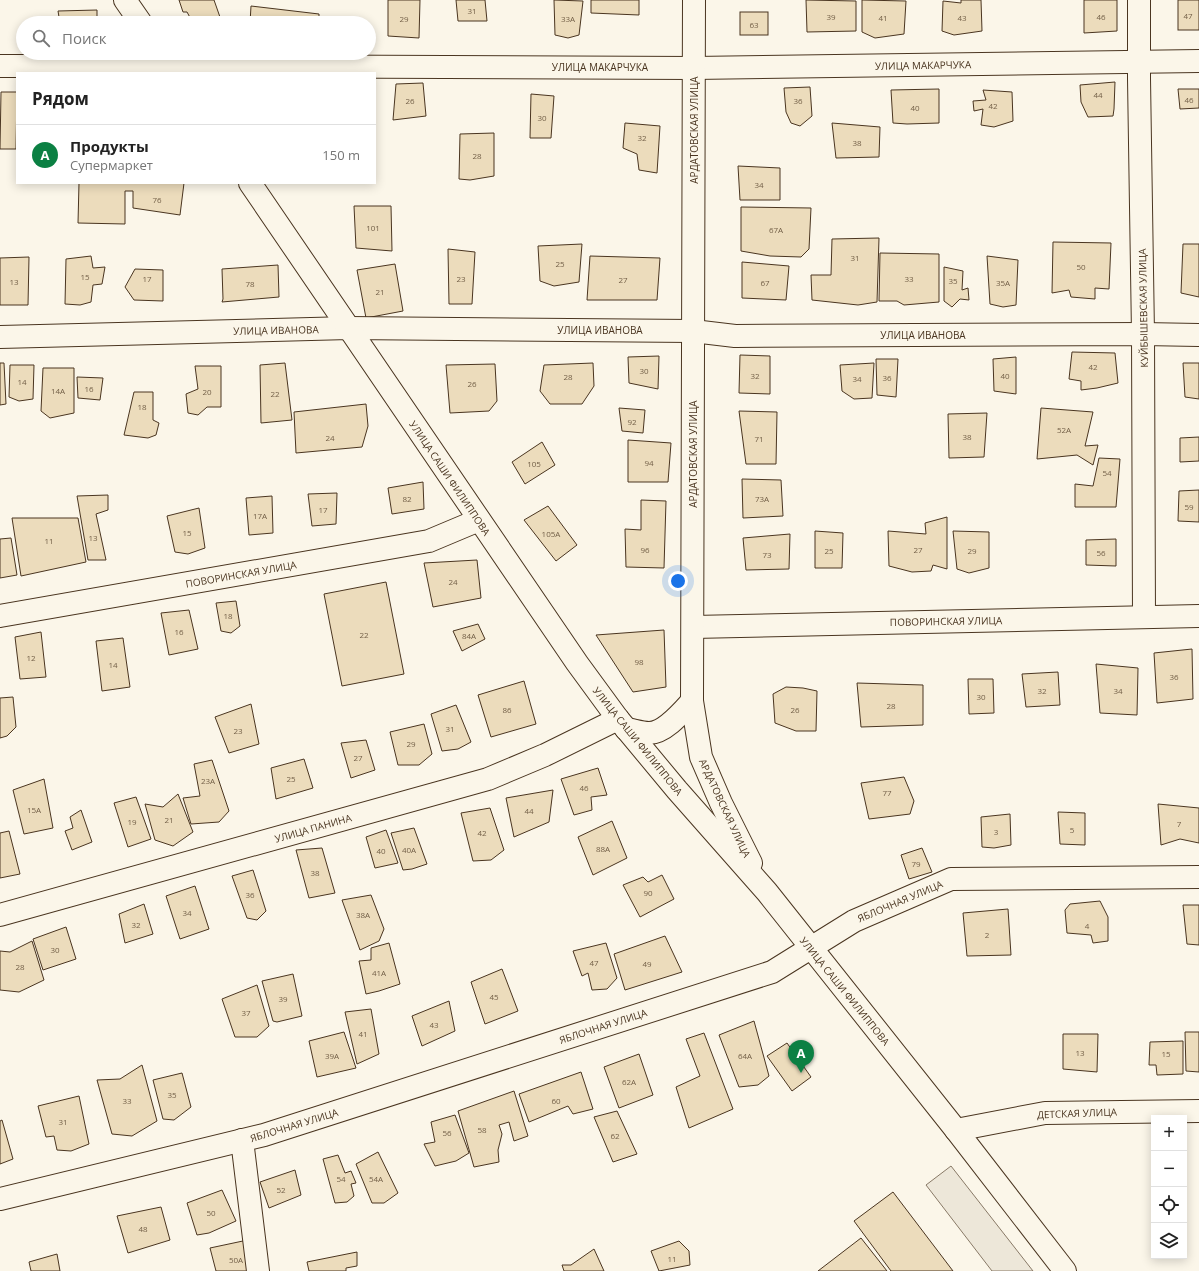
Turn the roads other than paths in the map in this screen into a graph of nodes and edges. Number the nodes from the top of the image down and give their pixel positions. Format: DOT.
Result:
graph roads {
  1 [pos="125,0"];
  2 [pos="694,0"];
  3 [pos="1139,0"];
  4 [pos="136,16"];
  5 [pos="1199,61"];
  6 [pos="1139,62"];
  7 [pos="169,64"];
  8 [pos="0,66"];
  9 [pos="694,68"];
  10 [pos="251,184"];
  11 [pos="349,328"];
  12 [pos="693,331"];
  13 [pos="1144,334"];
  14 [pos="1199,335"];
  15 [pos="0,337"];
  16 [pos="480,520"];
  17 [pos="0,616"];
  18 [pos="1144,616"];
  19 [pos="1199,616"];
  20 [pos="693,627"];
  21 [pos="692,701"];
  22 [pos="622,724"];
  23 [pos="1199,877"];
  24 [pos="766,892"];
  25 [pos="0,915"];
  26 [pos="810,948"];
  27 [pos="1199,1111"];
  28 [pos="956,1130"];
  29 [pos="242,1140"];
  30 [pos="0,1199"];
  31 [pos="258,1271"];
  32 [pos="1065,1271"];
  1 -- 4 [label="main road"];
  2 -- 9 [label="main road, АРДАТОВСКАЯ УЛИЦА"];
  3 -- 6 [label="main road, КУЙБЫШЕВСКАЯ УЛИЦА"];
  5 -- 6 [label="main road, УЛИЦА МАКАРЧУКА"];
  6 -- 9 [label="main road, УЛИЦА МАКАРЧУКА"];
  6 -- 13 [label="main road, КУЙБЫШЕВСКАЯ УЛИЦА"];
  7 -- 8 [label="main road, УЛИЦА МАКАРЧУКА"];
  7 -- 9 [label="main road, УЛИЦА МАКАРЧУКА"];
  9 -- 12 [label="main road, АРДАТОВСКАЯ УЛИЦА"];
  10 -- 11 [label="main road, УЛИЦА САШИ ФИЛИППОВА"];
  11 -- 12 [label="main road, УЛИЦА ИВАНОВА"];
  11 -- 15 [label="main road, УЛИЦА ИВАНОВА"];
  11 -- 16 [label="main road, УЛИЦА САШИ ФИЛИППОВА"];
  12 -- 13 [label="main road, УЛИЦА ИВАНОВА"];
  12 -- 20 [label="main road, АРДАТОВСКАЯ УЛИЦА"];
  13 -- 14 [label="main road, УЛИЦА ИВАНОВА"];
  13 -- 18 [label="main road, КУЙБЫШЕВСКАЯ УЛИЦА"];
  16 -- 17 [label="main road, ПОВОРИНСКАЯ УЛИЦА"];
  16 -- 22 [label="main road, УЛИЦА САШИ ФИЛИППОВА"];
  18 -- 19 [label="main road, ПОВОРИНСКАЯ УЛИЦА"];
  18 -- 20 [label="main road, ПОВОРИНСКАЯ УЛИЦА"];
  20 -- 21 [label="main road, АРДАТОВСКАЯ УЛИЦА"];
  21 -- 22 [label="main road"];
  21 -- 24 [label="main road, АРДАТОВСКАЯ УЛИЦА"];
  22 -- 24 [label="main road, УЛИЦА САШИ ФИЛИППОВА"];
  22 -- 25 [label="main road, УЛИЦА ПАНИНА"];
  23 -- 26 [label="main road, ЯБЛОЧНАЯ УЛИЦА"];
  24 -- 26 [label="main road, УЛИЦА САШИ ФИЛИППОВА"];
  26 -- 28 [label="main road, УЛИЦА САШИ ФИЛИППОВА"];
  26 -- 29 [label="main road, ЯБЛОЧНАЯ УЛИЦА"];
  27 -- 28 [label="main road, ДЕТСКАЯ УЛИЦА"];
  28 -- 32 [label="main road, УЛИЦА САШИ ФИЛИППОВА"];
  29 -- 30 [label="main road, ЯБЛОЧНАЯ УЛИЦА"];
  29 -- 31 [label="main road"];
}
